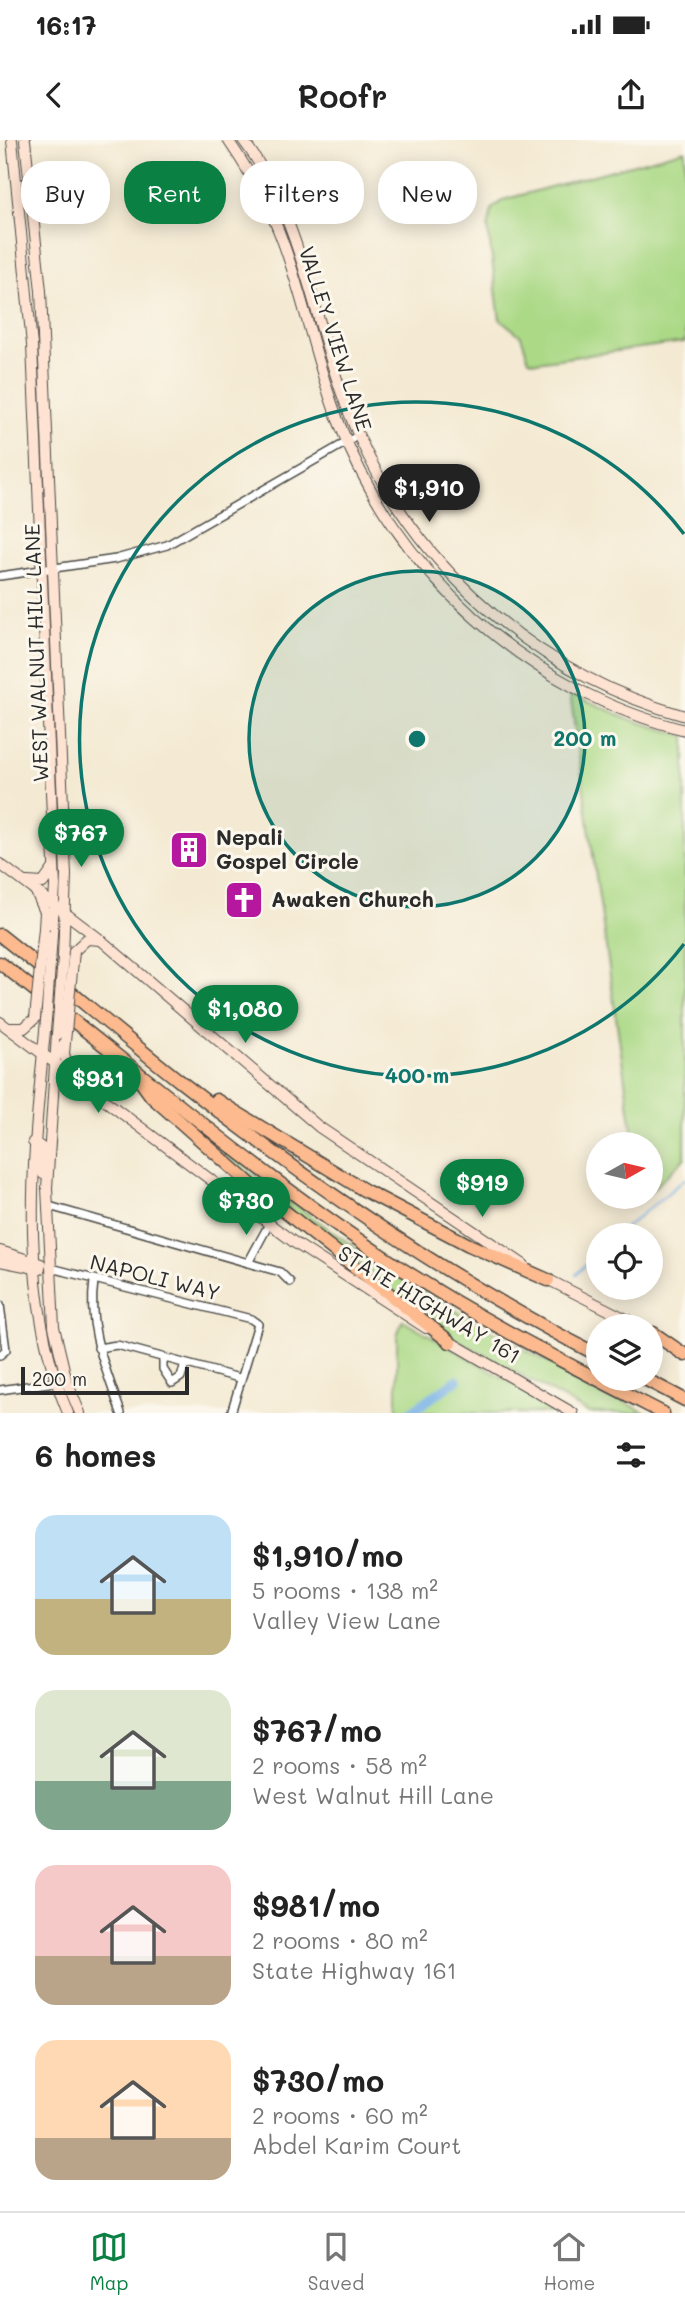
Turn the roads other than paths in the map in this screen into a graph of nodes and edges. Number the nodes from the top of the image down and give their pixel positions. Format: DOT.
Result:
graph roads {
  1 [pos="12,140"];
  2 [pos="25,140"];
  3 [pos="228,140"];
  4 [pos="243,140"];
  5 [pos="43,339"];
  6 [pos="32,340"];
  7 [pos="359,435"];
  8 [pos="36,443"];
  9 [pos="48,443"];
  10 [pos="348,443"];
  11 [pos="53,569"];
  12 [pos="40,571"];
  13 [pos="0,576"];
  14 [pos="685,716"];
  15 [pos="685,730"];
  16 [pos="56,796"];
  17 [pos="0,864"];
  18 [pos="54,868"];
  19 [pos="23,882"];
  20 [pos="35,891"];
  21 [pos="54,903"];
  22 [pos="66,912"];
  23 [pos="48,932"];
  24 [pos="0,934"];
  25 [pos="101,940"];
  26 [pos="0,963"];
  27 [pos="4,1025"];
  28 [pos="61,1038"];
  29 [pos="43,1054"];
  30 [pos="125,1061"];
  31 [pos="55,1063"];
  32 [pos="76,1079"];
  33 [pos="181,1082"];
  34 [pos="52,1090"];
  35 [pos="33,1142"];
  36 [pos="47,1188"];
  37 [pos="49,1206"];
  38 [pos="269,1224"];
  39 [pos="0,1251"];
  40 [pos="0,1261"];
  41 [pos="248,1263"];
  42 [pos="35,1265"];
  43 [pos="51,1268"];
  44 [pos="94,1280"];
  45 [pos="548,1280"];
  46 [pos="290,1282"];
  47 [pos="37,1289"];
  48 [pos="0,1305"];
  49 [pos="616,1314"];
  50 [pos="663,1338"];
  51 [pos="663,1340"];
  52 [pos="450,1342"];
  53 [pos="685,1347"];
  54 [pos="98,1348"];
  55 [pos="586,1349"];
  56 [pos="685,1355"];
  57 [pos="0,1356"];
  58 [pos="163,1358"];
  59 [pos="185,1364"];
  60 [pos="239,1378"];
  61 [pos="55,1382"];
  62 [pos="663,1388"];
  63 [pos="0,1390"];
  64 [pos="685,1400"];
  65 [pos="68,1413"];
  66 [pos="80,1413"];
  67 [pos="121,1413"];
  68 [pos="231,1413"];
  69 [pos="573,1413"];
  70 [pos="663,1413"];
  1 -- 6 [label="main road, WEST WALNUT HILL LANE"];
  2 -- 5 [label="main road, WEST WALNUT HILL LANE"];
  3 -- 10 [label="main road, VALLEY VIEW LANE"];
  4 -- 7 [label="main road, VALLEY VIEW LANE"];
  5 -- 6 [label="main road"];
  5 -- 9 [label="main road, WEST WALNUT HILL LANE"];
  6 -- 8 [label="main road, WEST WALNUT HILL LANE"];
  7 -- 10 [label="street"];
  7 -- 14 [label="main road, VALLEY VIEW LANE"];
  8 -- 9 [label="main road"];
  8 -- 12 [label="main road, WEST WALNUT HILL LANE"];
  9 -- 11 [label="main road, WEST WALNUT HILL LANE"];
  10 -- 11 [label="street"];
  10 -- 15 [label="main road, VALLEY VIEW LANE"];
  11 -- 12 [label="street"];
  11 -- 16 [label="main road, WEST WALNUT HILL LANE"];
  12 -- 13 [label="street"];
  12 -- 16 [label="main road, WEST WALNUT HILL LANE"];
  16 -- 18 [label="main road, WEST WALNUT HILL LANE"];
  16 -- 22 [label="main road, WEST WALNUT HILL LANE"];
  17 -- 19 [label="main road"];
  18 -- 19 [label="main road"];
  18 -- 21 [label="main road, WEST WALNUT HILL LANE"];
  19 -- 20 [label="main road"];
  20 -- 21 [label="main road"];
  20 -- 23 [label="main road"];
  21 -- 22 [label="main road"];
  21 -- 23 [label="main road, WEST WALNUT HILL LANE"];
  22 -- 25 [label="main road"];
  22 -- 28 [label="main road, WEST WALNUT HILL LANE, bridge"];
  23 -- 27 [label="main road, bridge"];
  23 -- 29 [label="main road, WEST WALNUT HILL LANE, bridge"];
  24 -- 33 [label="highway"];
  25 -- 28 [label="main road, bridge"];
  25 -- 45 [label="main road"];
  26 -- 30 [label="highway"];
  27 -- 29 [label="main road, STATE HIGHWAY 161"];
  28 -- 31 [label="main road, WEST WALNUT HILL LANE"];
  28 -- 32 [label="main road"];
  29 -- 31 [label="main road, STATE HIGHWAY 161"];
  29 -- 35 [label="main road, WEST WALNUT HILL LANE"];
  30 -- 52 [label="highway"];
  30 -- 70 [label="highway"];
  31 -- 32 [label="main road, STATE HIGHWAY 161"];
  31 -- 34 [label="main road, WEST WALNUT HILL LANE"];
  32 -- 34 [label="main road"];
  32 -- 38 [label="main road, STATE HIGHWAY 161"];
  33 -- 45 [label="highway"];
  33 -- 55 [label="highway"];
  34 -- 36 [label="main road, WEST WALNUT HILL LANE"];
  35 -- 36 [label="main road"];
  35 -- 42 [label="main road, WEST WALNUT HILL LANE"];
  36 -- 37 [label="main road, WEST WALNUT HILL LANE"];
  37 -- 41 [label="street"];
  37 -- 43 [label="main road, WEST WALNUT HILL LANE"];
  38 -- 41 [label="street"];
  38 -- 52 [label="main road, STATE HIGHWAY 161"];
  39 -- 42 [label="main road"];
  40 -- 42 [label="main road"];
  40 -- 47 [label="main road"];
  41 -- 46 [label="street"];
  42 -- 43 [label="main road"];
  42 -- 47 [label="main road, WEST WALNUT HILL LANE"];
  43 -- 44 [label="street, NAPOLI WAY"];
  43 -- 66 [label="main road, WEST WALNUT HILL LANE"];
  44 -- 54 [label="street"];
  44 -- 60 [label="street, NAPOLI WAY"];
  45 -- 49 [label="main road"];
  47 -- 61 [label="main road, WEST WALNUT HILL LANE"];
  48 -- 57 [label="street"];
  50 -- 53 [label="main road"];
  51 -- 56 [label="highway"];
  52 -- 69 [label="main road, STATE HIGHWAY 161"];
  54 -- 58 [label="street"];
  54 -- 67 [label="street"];
  58 -- 59 [label="street"];
  58 -- 59 [label="street"];
  59 -- 60 [label="street"];
  60 -- 68 [label="street"];
  61 -- 63 [label="street"];
  61 -- 65 [label="main road, WEST WALNUT HILL LANE"];
  62 -- 64 [label="highway"];
}
